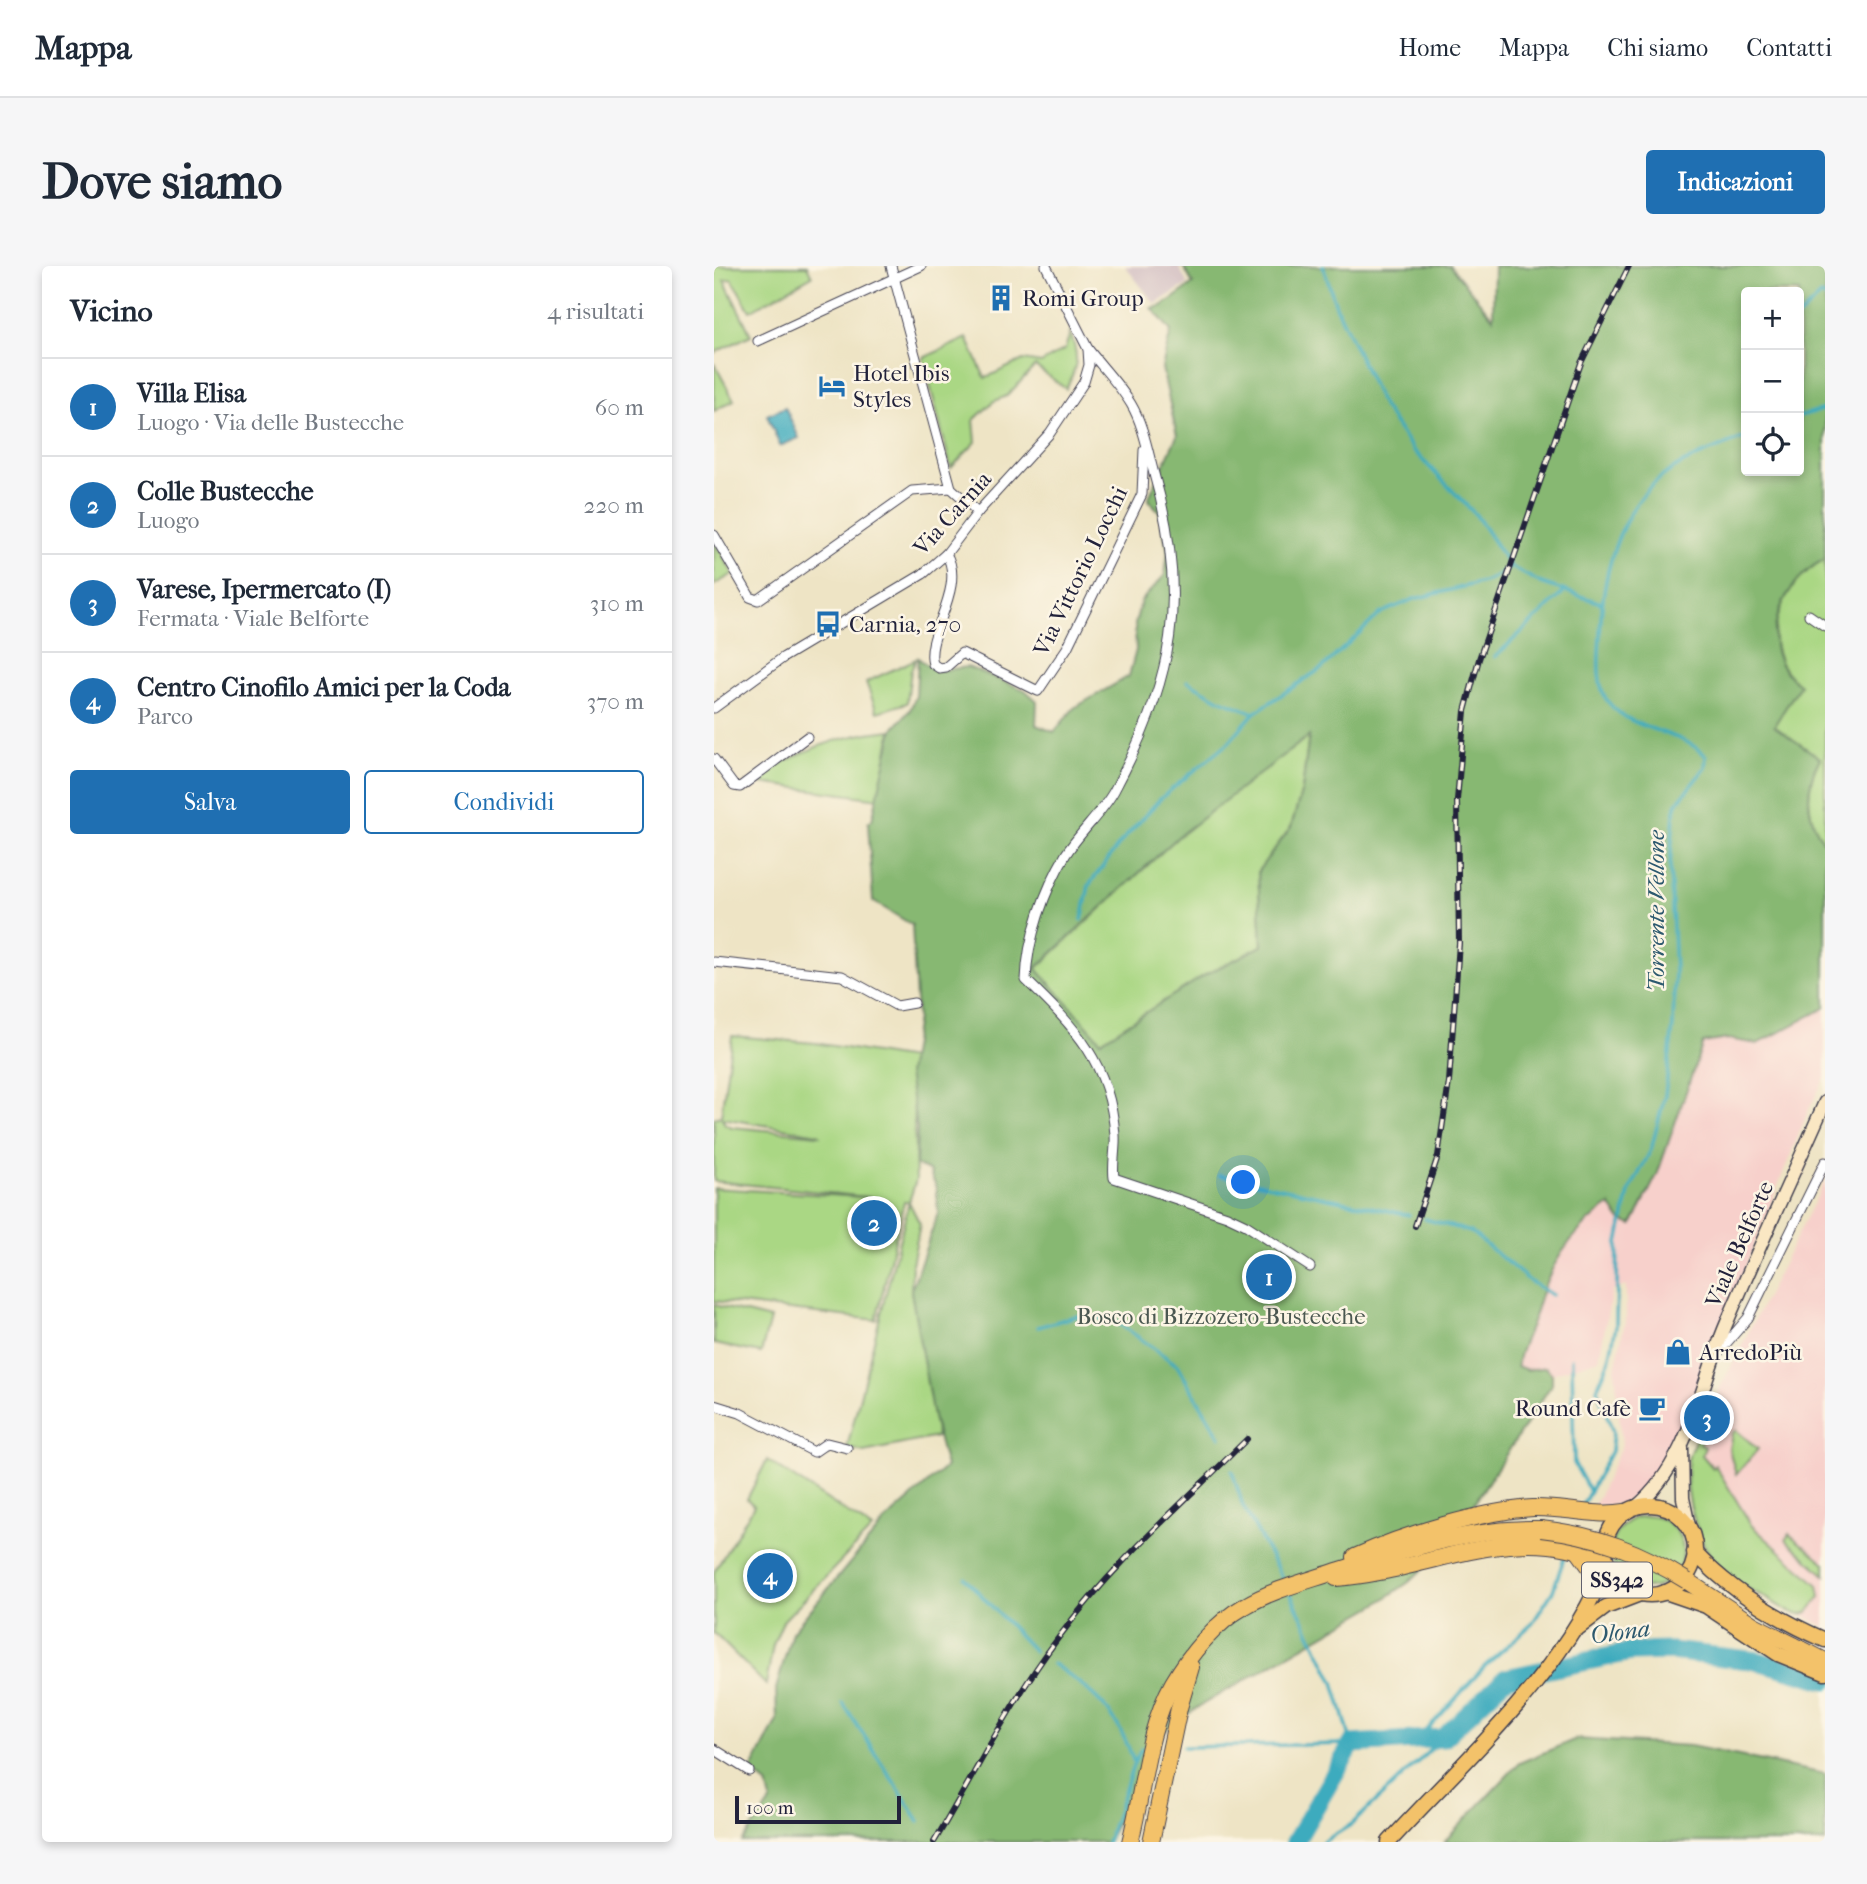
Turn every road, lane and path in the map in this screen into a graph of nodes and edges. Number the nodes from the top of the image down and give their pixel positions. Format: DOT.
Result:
graph roads {
  1 [pos="891,266"];
  2 [pos="921,266"];
  3 [pos="1046,266"];
  4 [pos="895,278"];
  5 [pos="758,341"];
  6 [pos="1088,349"];
  7 [pos="1144,438"];
  8 [pos="951,488"];
  9 [pos="978,512"];
  10 [pos="714,535"];
  11 [pos="946,554"];
  12 [pos="1809,615"];
  13 [pos="1825,626"];
  14 [pos="714,708"];
  15 [pos="807,737"];
  16 [pos="714,759"];
  17 [pos="714,962"];
  18 [pos="914,1003"];
  19 [pos="1825,1102"];
  20 [pos="1825,1162"];
  21 [pos="1310,1267"];
  22 [pos="1711,1361"];
  23 [pos="714,1405"];
  24 [pos="1682,1445"];
  25 [pos="847,1448"];
  26 [pos="1631,1509"];
  27 [pos="1690,1531"];
  28 [pos="1575,1548"];
  29 [pos="1694,1552"];
  30 [pos="1607,1562"];
  31 [pos="1309,1580"];
  32 [pos="1600,1581"];
  33 [pos="1665,1592"];
  34 [pos="1640,1594"];
  35 [pos="1569,1636"];
  36 [pos="1825,1640"];
  37 [pos="1201,1646"];
  38 [pos="1825,1661"];
  39 [pos="1825,1673"];
  40 [pos="714,1749"];
  41 [pos="749,1771"];
  42 [pos="1130,1842"];
  43 [pos="1152,1842"];
  44 [pos="1389,1842"];
  1 -- 4 [label="street"];
  2 -- 4 [label="street"];
  3 -- 6 [label="street"];
  4 -- 5 [label="street"];
  4 -- 8 [label="street"];
  6 -- 7 [label="street"];
  6 -- 9 [label="street, Via Carnia"];
  7 -- 11 [label="street, Via Vittorio Locchi"];
  7 -- 21 [label="street"];
  8 -- 9 [label="street"];
  8 -- 10 [label="street"];
  9 -- 11 [label="street, Via Carnia"];
  11 -- 14 [label="street, Via Carnia"];
  12 -- 13 [label="street"];
  15 -- 16 [label="street"];
  17 -- 18 [label="street"];
  19 -- 22 [label="main road, Viale Belforte"];
  20 -- 22 [label="street"];
  22 -- 24 [label="main road, Viale Belforte"];
  23 -- 25 [label="street"];
  24 -- 26 [label="main road, Viale Belforte"];
  24 -- 27 [label="main road, Viale Belforte"];
  26 -- 27 [label="main road"];
  26 -- 30 [label="main road, SS342"];
  26 -- 31 [label="highway"];
  27 -- 29 [label="main road"];
  28 -- 30 [label="highway"];
  28 -- 31 [label="highway"];
  28 -- 32 [label="highway"];
  29 -- 33 [label="main road, SS342"];
  29 -- 36 [label="main road"];
  30 -- 32 [label="main road"];
  30 -- 34 [label="main road, SS342"];
  31 -- 37 [label="highway"];
  31 -- 38 [label="highway, bridge"];
  32 -- 35 [label="main road"];
  33 -- 34 [label="main road, SS342"];
  33 -- 39 [label="main road"];
  34 -- 35 [label="main road"];
  35 -- 44 [label="main road"];
  37 -- 42 [label="highway"];
  37 -- 43 [label="highway"];
  40 -- 41 [label="street"];
}
